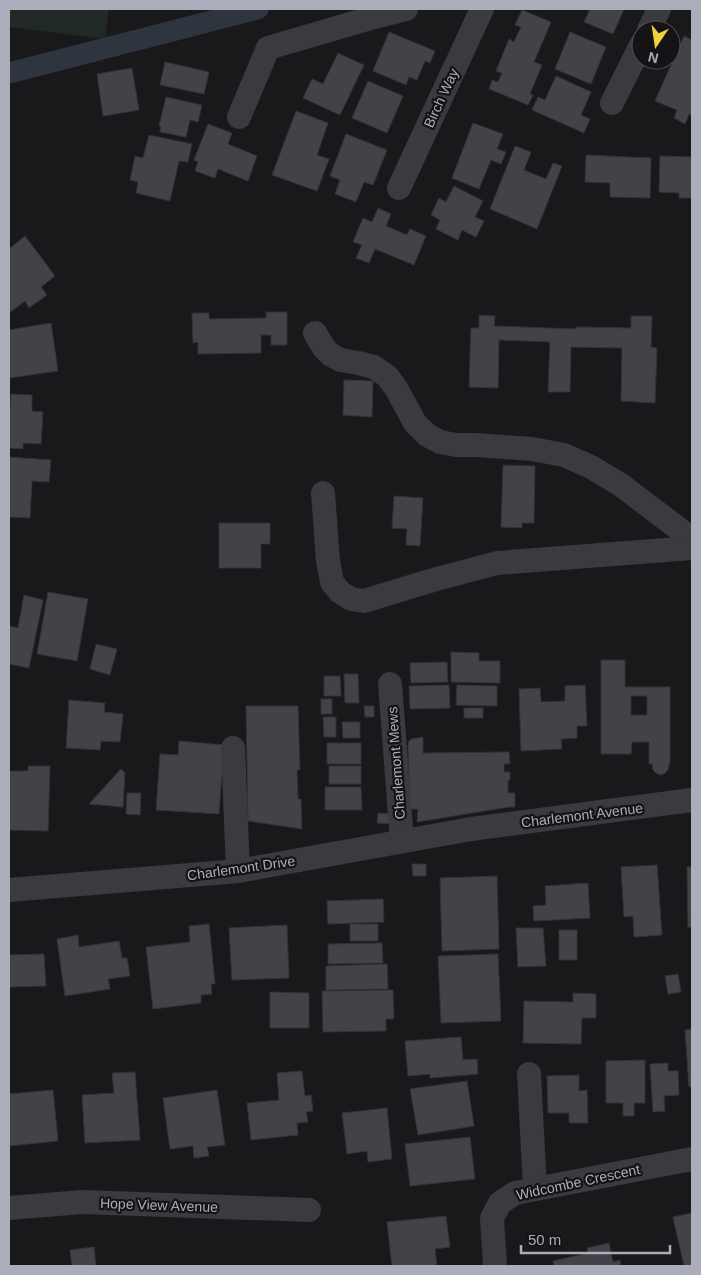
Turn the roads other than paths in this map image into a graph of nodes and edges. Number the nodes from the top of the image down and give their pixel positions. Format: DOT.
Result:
graph roads {
  1 [pos="406,9"];
  2 [pos="482,9"];
  3 [pos="373,13"];
  4 [pos="631,65"];
  5 [pos="612,103"];
  6 [pos="239,117"];
  7 [pos="399,188"];
  8 [pos="315,333"];
  9 [pos="323,493"];
  10 [pos="692,539"];
  11 [pos="692,548"];
  12 [pos="390,684"];
  13 [pos="233,748"];
  14 [pos="692,800"];
  15 [pos="471,829"];
  16 [pos="402,842"];
  17 [pos="238,871"];
  18 [pos="9,890"];
  19 [pos="528,1074"];
  20 [pos="692,1159"];
  21 [pos="535,1189"];
  22 [pos="9,1208"];
  23 [pos="309,1210"];
  24 [pos="495,1266"];
  1 -- 3 [label="street"];
  2 -- 7 [label="street, Birch Way"];
  3 -- 6 [label="street"];
  4 -- 5 [label="street"];
  8 -- 10 [label="street"];
  9 -- 11 [label="street"];
  12 -- 16 [label="street, Charlemont Mews"];
  13 -- 17 [label="street"];
  14 -- 15 [label="street, Charlemont Avenue"];
  15 -- 16 [label="street, Charlemont Drive"];
  16 -- 17 [label="street, Charlemont Drive"];
  17 -- 18 [label="street, Charlemont Drive"];
  19 -- 21 [label="street"];
  20 -- 21 [label="street, Widcombe Crescent"];
  21 -- 24 [label="street, Widcombe Crescent"];
  22 -- 23 [label="street, Hope View Avenue"];
}
